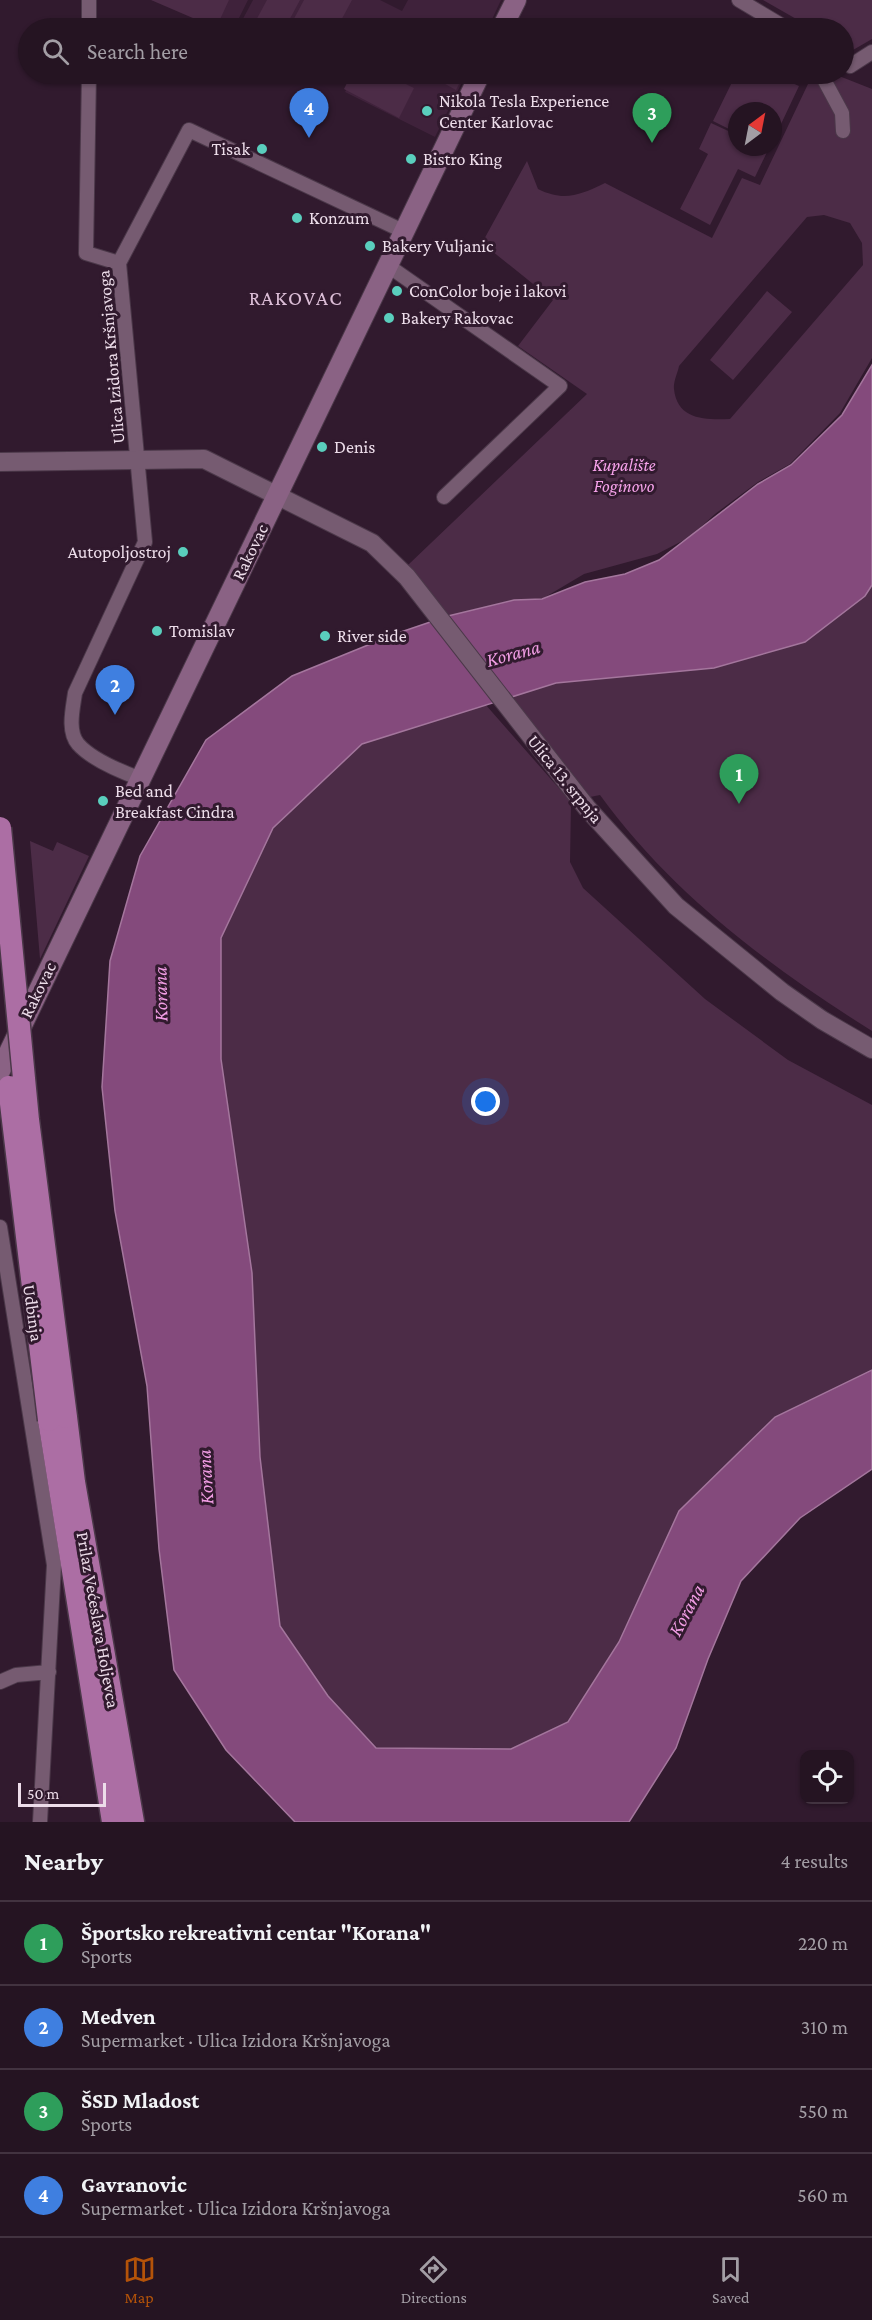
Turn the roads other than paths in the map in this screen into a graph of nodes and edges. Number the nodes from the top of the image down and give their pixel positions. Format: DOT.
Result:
graph roads {
  1 [pos="89,0"];
  2 [pos="516,0"];
  3 [pos="739,0"];
  4 [pos="89,18"];
  5 [pos="507,18"];
  6 [pos="769,18"];
  7 [pos="872,52"];
  8 [pos="854,63"];
  9 [pos="89,84"];
  10 [pos="475,84"];
  11 [pos="826,84"];
  12 [pos="843,131"];
  13 [pos="403,231"];
  14 [pos="119,263"];
  15 [pos="387,265"];
  16 [pos="137,458"];
  17 [pos="0,462"];
  18 [pos="278,494"];
  19 [pos="444,497"];
  20 [pos="141,779"];
  21 [pos="0,828"];
  22 [pos="0,993"];
  23 [pos="872,1048"];
  24 [pos="0,1071"];
  25 [pos="0,1227"];
  26 [pos="57,1418"];
  27 [pos="49,1672"];
  28 [pos="0,1682"];
  29 [pos="40,1822"];
  30 [pos="112,1822"];
  31 [pos="133,1822"];
  1 -- 4 [label="street"];
  2 -- 5 [label="main road"];
  3 -- 6 [label="street"];
  7 -- 8 [label="street"];
  9 -- 14 [label="street"];
  10 -- 13 [label="main road, Rakovac"];
  11 -- 12 [label="street"];
  13 -- 14 [label="street, Ulica Izidora Kršnjavoga"];
  13 -- 15 [label="main road, Rakovac"];
  14 -- 16 [label="street, Ulica Izidora Kršnjavoga"];
  15 -- 18 [label="main road, Rakovac"];
  15 -- 19 [label="street"];
  16 -- 17 [label="street, Ulica 13. srpnja"];
  16 -- 18 [label="street, Ulica 13. srpnja"];
  16 -- 20 [label="street, Ulica Izidora Kršnjavoga"];
  18 -- 20 [label="main road, Rakovac"];
  18 -- 23 [label="street, Ulica 13. srpnja"];
  20 -- 24 [label="main road, Rakovac"];
  21 -- 26 [label="highway, Rakovac, bridge"];
  22 -- 26 [label="highway, Rakovac, bridge"];
  25 -- 27 [label="street, Udbinja"];
  26 -- 30 [label="highway, Prilaz Većeslava Holjevca"];
  26 -- 31 [label="highway, Prilaz Većeslava Holjevca"];
  27 -- 28 [label="street"];
  27 -- 29 [label="street, Udbinja"];
}
